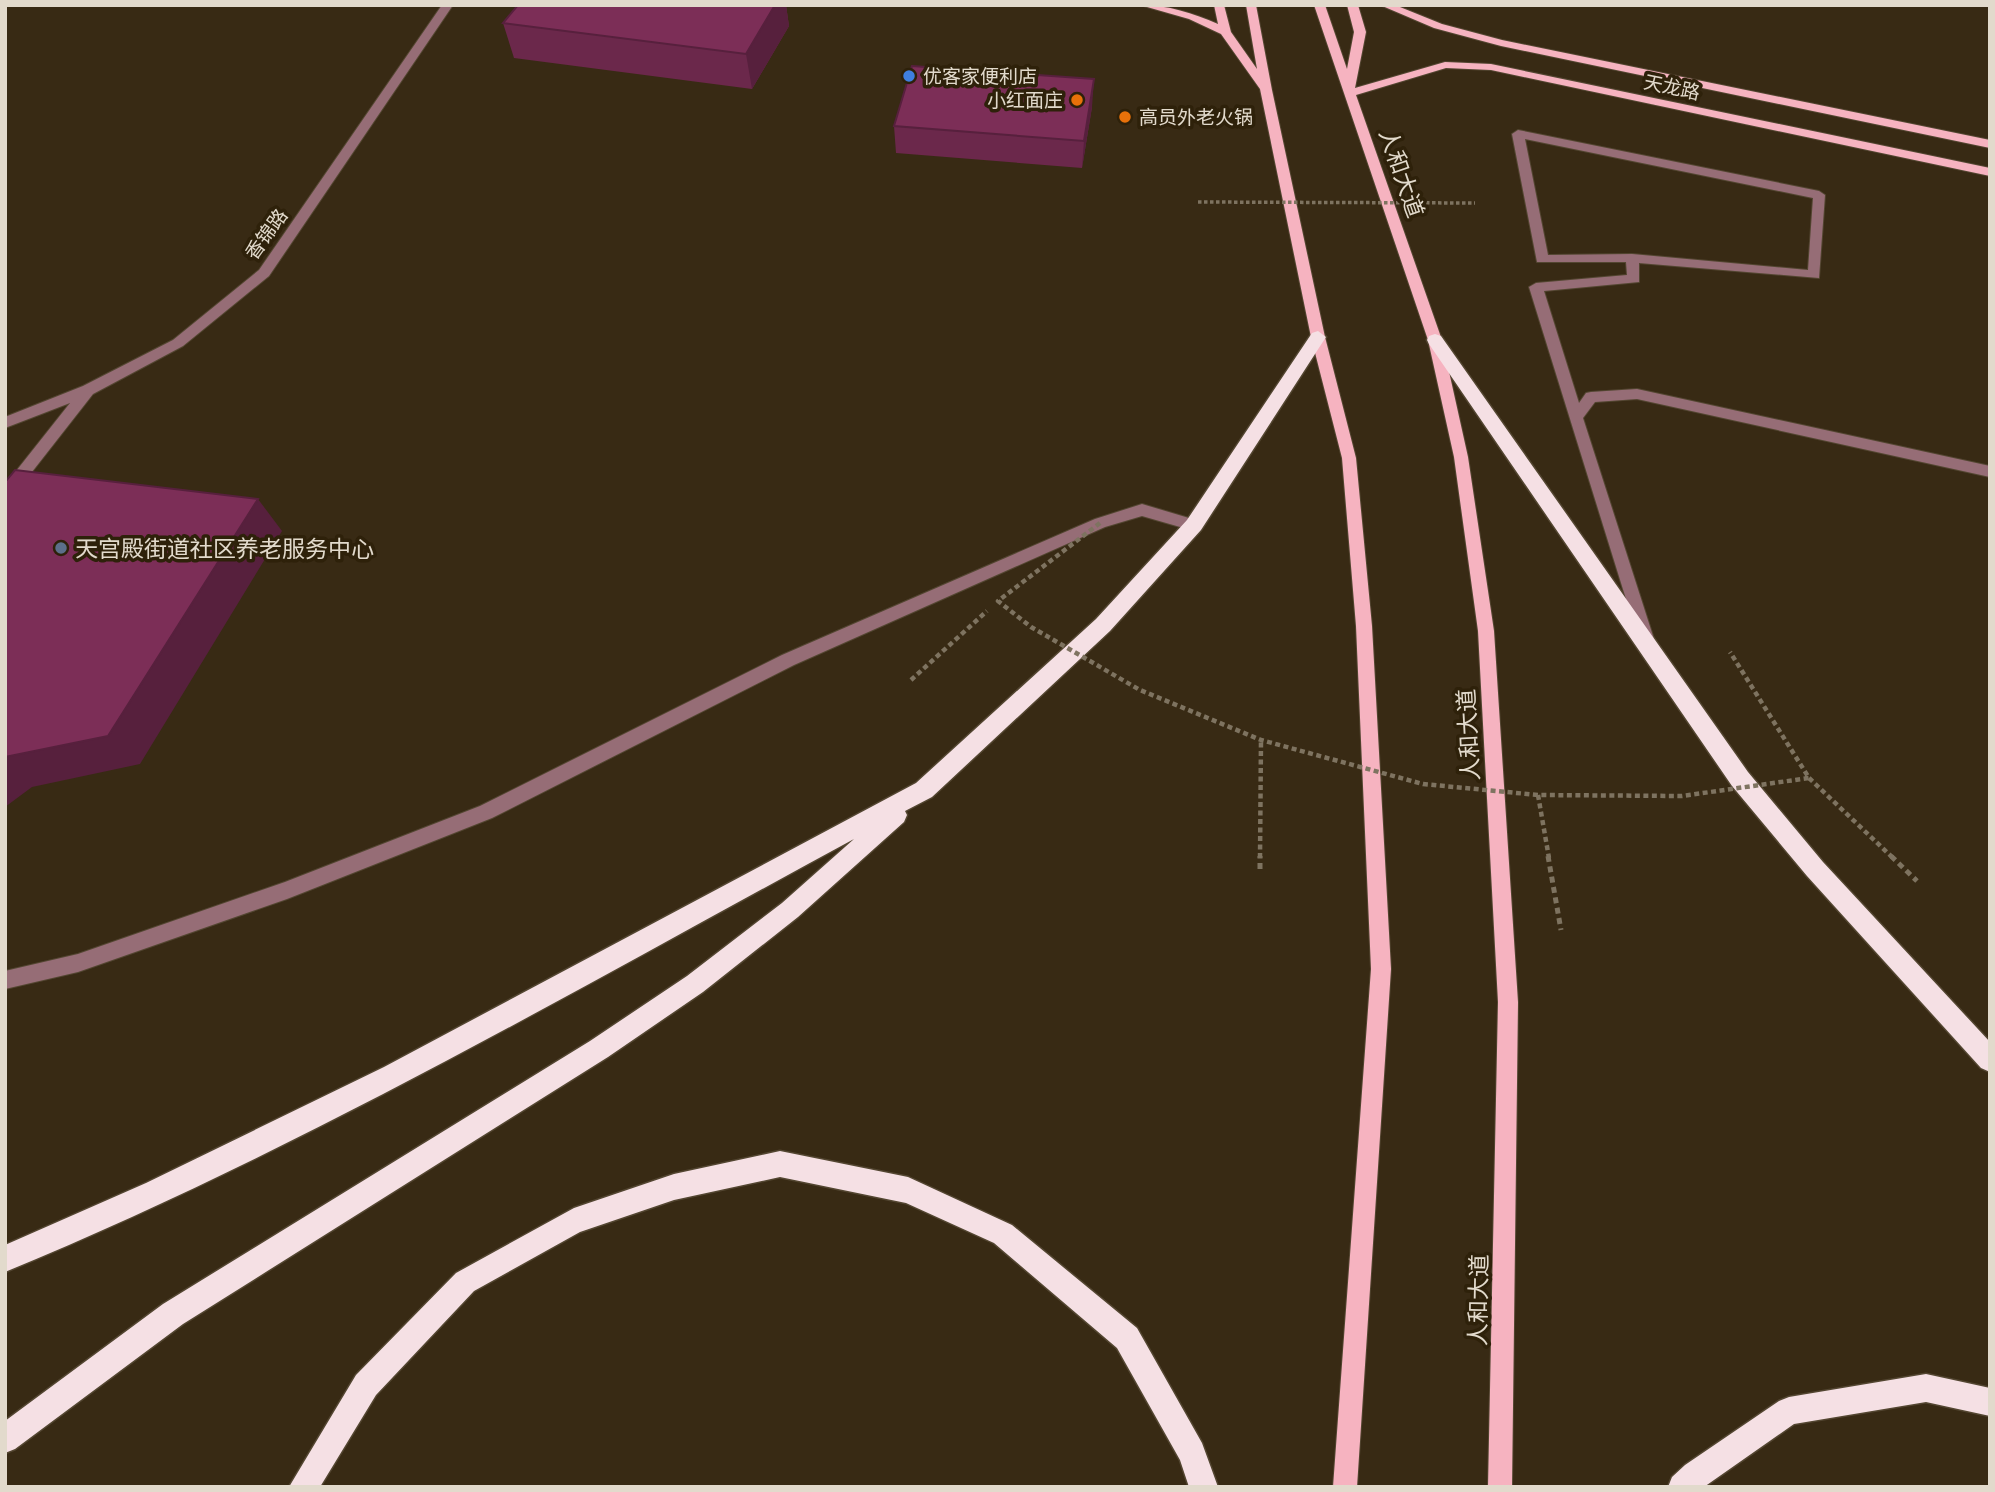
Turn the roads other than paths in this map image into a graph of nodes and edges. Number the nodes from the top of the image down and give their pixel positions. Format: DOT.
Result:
graph roads {
  1 [pos="448,5"];
  2 [pos="1145,5"];
  3 [pos="1219,5"];
  4 [pos="1251,5"];
  5 [pos="1319,5"];
  6 [pos="1352,5"];
  7 [pos="1385,5"];
  8 [pos="1225,32"];
  9 [pos="1266,90"];
  10 [pos="1348,94"];
  11 [pos="1990,144"];
  12 [pos="1990,172"];
  13 [pos="1632,258"];
  14 [pos="1318,337"];
  15 [pos="1435,340"];
  16 [pos="88,390"];
  17 [pos="1576,418"];
  18 [pos="5,423"];
  19 [pos="1990,472"];
  20 [pos="5,496"];
  21 [pos="1194,525"];
  22 [pos="1651,652"];
  23 [pos="924,790"];
  24 [pos="5,980"];
  25 [pos="1990,1060"];
  26 [pos="5,1259"];
  27 [pos="1990,1402"];
  28 [pos="5,1440"];
  29 [pos="303,1487"];
  30 [pos="1205,1487"];
  31 [pos="1345,1487"];
  32 [pos="1500,1487"];
  33 [pos="1682,1487"];
  1 -- 16 [label="street, 香锦路"];
  2 -- 8 [label="main road"];
  3 -- 8 [label="main road"];
  4 -- 9 [label="main road"];
  5 -- 10 [label="main road, 人和大道"];
  6 -- 10 [label="main road"];
  7 -- 11 [label="main road, 天龙路"];
  8 -- 9 [label="main road"];
  9 -- 14 [label="main road"];
  10 -- 12 [label="main road, 天龙路"];
  10 -- 15 [label="main road, 人和大道"];
  13 -- 13 [label="street"];
  13 -- 17 [label="street"];
  14 -- 21 [label="highway"];
  14 -- 31 [label="main road"];
  15 -- 22 [label="highway"];
  15 -- 32 [label="main road, 人和大道"];
  16 -- 18 [label="street, 香锦路"];
  16 -- 20 [label="street"];
  17 -- 19 [label="street"];
  17 -- 22 [label="street"];
  21 -- 23 [label="highway"];
  21 -- 24 [label="street"];
  22 -- 25 [label="highway"];
  23 -- 26 [label="highway"];
  23 -- 28 [label="highway"];
  27 -- 33 [label="highway"];
  29 -- 30 [label="highway"];
}
